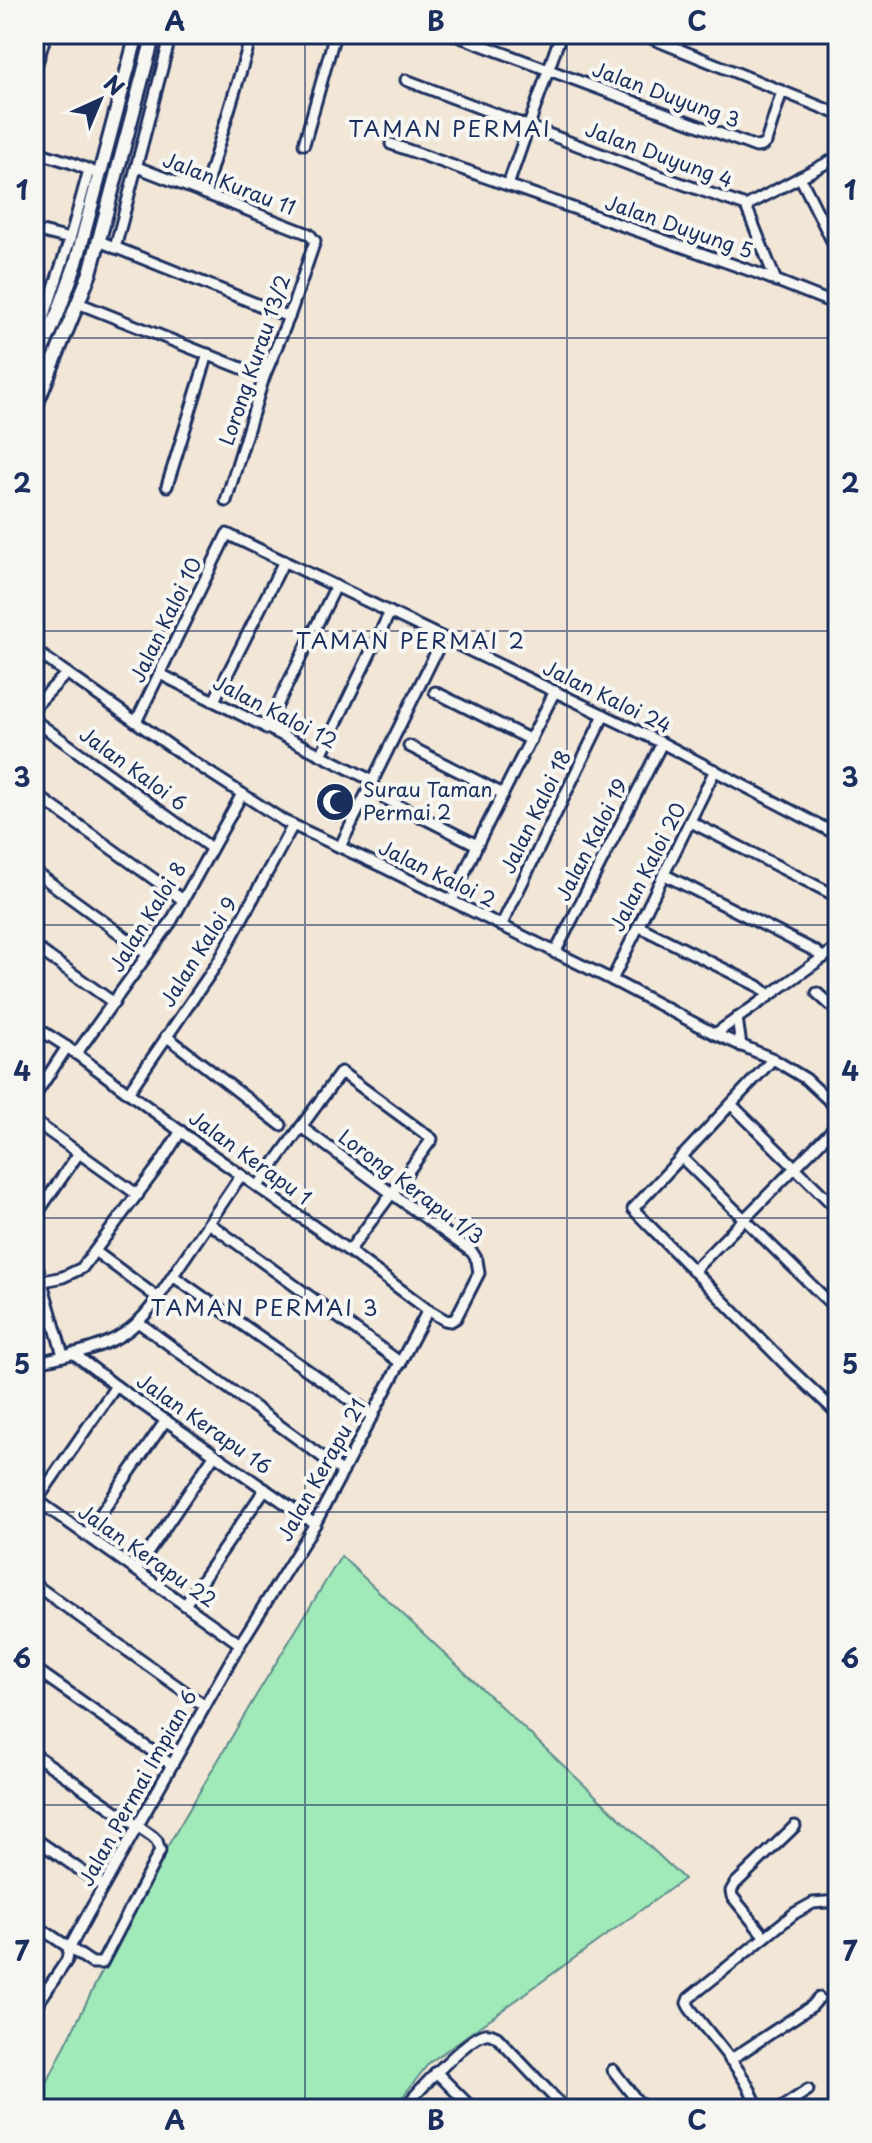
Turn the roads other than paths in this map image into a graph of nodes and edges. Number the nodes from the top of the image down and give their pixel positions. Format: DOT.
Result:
graph roads {
  1 [pos="46,34"];
  2 [pos="137,34"];
  3 [pos="154,34"];
  4 [pos="171,34"];
  5 [pos="252,34"];
  6 [pos="335,34"];
  7 [pos="452,34"];
  8 [pos="561,34"];
  9 [pos="641,34"];
  10 [pos="548,71"];
  11 [pos="34,73"];
  12 [pos="406,80"];
  13 [pos="782,91"];
  14 [pos="838,114"];
  15 [pos="529,126"];
  16 [pos="304,144"];
  17 [pos="391,144"];
  18 [pos="34,151"];
  19 [pos="838,157"];
  20 [pos="137,167"];
  21 [pos="94,172"];
  22 [pos="800,177"];
  23 [pos="508,185"];
  24 [pos="204,193"];
  25 [pos="746,206"];
  26 [pos="34,230"];
  27 [pos="309,234"];
  28 [pos="70,239"];
  29 [pos="99,241"];
  30 [pos="115,248"];
  31 [pos="838,253"];
  32 [pos="776,281"];
  33 [pos="78,303"];
  34 [pos="838,305"];
  35 [pos="39,317"];
  36 [pos="289,317"];
  37 [pos="208,354"];
  38 [pos="34,368"];
  39 [pos="264,377"];
  40 [pos="34,410"];
  41 [pos="167,486"];
  42 [pos="226,501"];
  43 [pos="227,534"];
  44 [pos="284,561"];
  45 [pos="336,586"];
  46 [pos="390,612"];
  47 [pos="443,638"];
  48 [pos="34,650"];
  49 [pos="67,673"];
  50 [pos="160,674"];
  51 [pos="555,691"];
  52 [pos="435,692"];
  53 [pos="214,701"];
  54 [pos="34,707"];
  55 [pos="604,715"];
  56 [pos="34,720"];
  57 [pos="136,722"];
  58 [pos="266,728"];
  59 [pos="531,740"];
  60 [pos="662,743"];
  61 [pos="409,746"];
  62 [pos="321,755"];
  63 [pos="715,770"];
  64 [pos="373,781"];
  65 [pos="34,793"];
  66 [pos="242,794"];
  67 [pos="503,794"];
  68 [pos="384,798"];
  69 [pos="691,822"];
  70 [pos="293,825"];
  71 [pos="838,835"];
  72 [pos="477,845"];
  73 [pos="340,847"];
  74 [pos="211,848"];
  75 [pos="34,871"];
  76 [pos="665,875"];
  77 [pos="838,897"];
  78 [pos="183,900"];
  79 [pos="452,901"];
  80 [pos="501,926"];
  81 [pos="638,926"];
  82 [pos="34,946"];
  83 [pos="838,947"];
  84 [pos="555,953"];
  85 [pos="148,954"];
  86 [pos="823,958"];
  87 [pos="612,980"];
  88 [pos="817,993"];
  89 [pos="769,995"];
  90 [pos="114,1003"];
  91 [pos="838,1012"];
  92 [pos="737,1018"];
  93 [pos="34,1026"];
  94 [pos="715,1034"];
  95 [pos="166,1036"];
  96 [pos="741,1046"];
  97 [pos="67,1047"];
  98 [pos="76,1054"];
  99 [pos="773,1059"];
  100 [pos="128,1093"];
  101 [pos="34,1097"];
  102 [pos="732,1105"];
  103 [pos="838,1109"];
  104 [pos="34,1121"];
  105 [pos="838,1124"];
  106 [pos="281,1125"];
  107 [pos="301,1127"];
  108 [pos="181,1131"];
  109 [pos="79,1153"];
  110 [pos="681,1157"];
  111 [pos="796,1167"];
  112 [pos="241,1175"];
  113 [pos="258,1186"];
  114 [pos="392,1193"];
  115 [pos="138,1195"];
  116 [pos="838,1210"];
  117 [pos="34,1213"];
  118 [pos="745,1218"];
  119 [pos="209,1223"];
  120 [pos="349,1251"];
  121 [pos="96,1252"];
  122 [pos="34,1255"];
  123 [pos="693,1271"];
  124 [pos="173,1276"];
  125 [pos="38,1282"];
  126 [pos="158,1298"];
  127 [pos="428,1310"];
  128 [pos="838,1311"];
  129 [pos="445,1320"];
  130 [pos="138,1322"];
  131 [pos="68,1354"];
  132 [pos="34,1363"];
  133 [pos="401,1363"];
  134 [pos="116,1386"];
  135 [pos="838,1414"];
  136 [pos="373,1416"];
  137 [pos="166,1420"];
  138 [pos="215,1454"];
  139 [pos="343,1472"];
  140 [pos="265,1489"];
  141 [pos="38,1501"];
  142 [pos="34,1518"];
  143 [pos="315,1524"];
  144 [pos="86,1535"];
  145 [pos="136,1570"];
  146 [pos="34,1584"];
  147 [pos="185,1605"];
  148 [pos="240,1644"];
  149 [pos="34,1668"];
  150 [pos="205,1706"];
  151 [pos="34,1754"];
  152 [pos="172,1765"];
  153 [pos="137,1826"];
  154 [pos="795,1826"];
  155 [pos="34,1838"];
  156 [pos="103,1886"];
  157 [pos="838,1901"];
  158 [pos="34,1924"];
  159 [pos="765,1937"];
  160 [pos="69,1949"];
  161 [pos="34,1981"];
  162 [pos="47,1990"];
  163 [pos="819,1998"];
  164 [pos="34,2009"];
  165 [pos="730,2060"];
  166 [pos="613,2070"];
  167 [pos="436,2072"];
  168 [pos="808,2090"];
  169 [pos="404,2109"];
  170 [pos="473,2109"];
  171 [pos="565,2109"];
  172 [pos="646,2109"];
  173 [pos="758,2109"];
  174 [pos="779,2109"];
  1 -- 11 [label="street"];
  2 -- 21 [label="street"];
  3 -- 29 [label="street"];
  4 -- 20 [label="street"];
  5 -- 24 [label="street"];
  6 -- 16 [label="street"];
  7 -- 10 [label="street, Jalan Duyung 3"];
  8 -- 10 [label="street"];
  9 -- 13 [label="street"];
  10 -- 13 [label="street, Jalan Duyung 3"];
  10 -- 15 [label="street"];
  12 -- 15 [label="street, Jalan Duyung 4"];
  13 -- 14 [label="street"];
  15 -- 23 [label="street"];
  15 -- 25 [label="street, Jalan Duyung 4"];
  17 -- 23 [label="street, Jalan Duyung 5"];
  18 -- 21 [label="street"];
  19 -- 22 [label="street"];
  20 -- 24 [label="street, Jalan Kurau 11"];
  20 -- 30 [label="street"];
  21 -- 28 [label="street"];
  21 -- 38 [label="street"];
  22 -- 25 [label="street"];
  22 -- 31 [label="street"];
  23 -- 32 [label="street, Jalan Duyung 5"];
  24 -- 27 [label="street, Jalan Kurau 11"];
  25 -- 32 [label="street, Jalan Duyung 4"];
  26 -- 28 [label="street"];
  27 -- 36 [label="street, Lorong Kurau 13/2"];
  28 -- 35 [label="street"];
  29 -- 30 [label="street"];
  29 -- 33 [label="street"];
  30 -- 36 [label="street"];
  32 -- 34 [label="street, Jalan Duyung 5"];
  33 -- 37 [label="street"];
  33 -- 40 [label="street"];
  36 -- 39 [label="street, Lorong Kurau 13/2"];
  37 -- 39 [label="street"];
  37 -- 41 [label="street"];
  39 -- 42 [label="street, Lorong Kurau 13/2"];
  43 -- 44 [label="street, Jalan Kaloi 24"];
  43 -- 50 [label="street, Jalan Kaloi 10"];
  44 -- 45 [label="street, Jalan Kaloi 24"];
  44 -- 53 [label="street"];
  45 -- 46 [label="street, Jalan Kaloi 24"];
  45 -- 58 [label="street"];
  46 -- 47 [label="street, Jalan Kaloi 24"];
  46 -- 62 [label="street"];
  47 -- 51 [label="street, Jalan Kaloi 24"];
  47 -- 64 [label="street"];
  48 -- 49 [label="street, Jalan Kaloi 2"];
  49 -- 54 [label="street"];
  49 -- 57 [label="street, Jalan Kaloi 2"];
  50 -- 53 [label="street, Jalan Kaloi 12"];
  50 -- 57 [label="street, Jalan Kaloi 10"];
  51 -- 55 [label="street, Jalan Kaloi 24"];
  51 -- 59 [label="street"];
  52 -- 59 [label="street"];
  53 -- 58 [label="street, Jalan Kaloi 12"];
  55 -- 60 [label="street, Jalan Kaloi 24"];
  55 -- 80 [label="street, Jalan Kaloi 18"];
  56 -- 74 [label="street, Jalan Kaloi 6"];
  57 -- 66 [label="street, Jalan Kaloi 2"];
  58 -- 62 [label="street, Jalan Kaloi 12"];
  59 -- 67 [label="street"];
  60 -- 63 [label="street, Jalan Kaloi 24"];
  60 -- 84 [label="street, Jalan Kaloi 19"];
  61 -- 67 [label="street"];
  62 -- 64 [label="street, Jalan Kaloi 12"];
  63 -- 69 [label="street, Jalan Kaloi 20"];
  63 -- 71 [label="street, Jalan Kaloi 24"];
  64 -- 73 [label="street"];
  65 -- 78 [label="street"];
  66 -- 70 [label="street, Jalan Kaloi 2"];
  66 -- 74 [label="street, Jalan Kaloi 8"];
  67 -- 72 [label="street"];
  68 -- 72 [label="street"];
  69 -- 76 [label="street, Jalan Kaloi 20"];
  69 -- 77 [label="street"];
  70 -- 73 [label="street, Jalan Kaloi 2"];
  70 -- 95 [label="street, Jalan Kaloi 9"];
  72 -- 79 [label="street"];
  73 -- 79 [label="street, Jalan Kaloi 2"];
  74 -- 78 [label="street, Jalan Kaloi 8"];
  75 -- 85 [label="street"];
  76 -- 81 [label="street, Jalan Kaloi 20"];
  76 -- 86 [label="street"];
  78 -- 85 [label="street, Jalan Kaloi 8"];
  79 -- 80 [label="street, Jalan Kaloi 2"];
  80 -- 84 [label="street, Jalan Kaloi 2"];
  81 -- 87 [label="street, Jalan Kaloi 20"];
  81 -- 89 [label="street"];
  82 -- 90 [label="street"];
  83 -- 86 [label="street"];
  84 -- 87 [label="street, Jalan Kaloi 2"];
  85 -- 90 [label="street, Jalan Kaloi 8"];
  86 -- 89 [label="street"];
  87 -- 94 [label="street, Jalan Kaloi 2"];
  88 -- 91 [label="street"];
  89 -- 92 [label="street"];
  90 -- 98 [label="street, Jalan Kaloi 8"];
  92 -- 94 [label="street"];
  92 -- 96 [label="street"];
  93 -- 97 [label="street, Jalan Kerapu 1"];
  94 -- 96 [label="street, Jalan Kaloi 2"];
  95 -- 100 [label="street, Jalan Kaloi 9"];
  95 -- 106 [label="street"];
  96 -- 99 [label="street, Jalan Kaloi 2"];
  97 -- 98 [label="street, Jalan Kerapu 1"];
  97 -- 101 [label="street"];
  98 -- 100 [label="street, Jalan Kerapu 1"];
  99 -- 102 [label="street"];
  99 -- 103 [label="street, Jalan Kaloi 2"];
  100 -- 108 [label="street, Jalan Kerapu 1"];
  102 -- 110 [label="street"];
  102 -- 111 [label="street"];
  104 -- 109 [label="street"];
  105 -- 111 [label="street"];
  107 -- 113 [label="street"];
  107 -- 114 [label="street, Lorong Kerapu 1/3"];
  107 -- 114 [label="street"];
  108 -- 112 [label="street, Jalan Kerapu 1"];
  108 -- 115 [label="street"];
  109 -- 115 [label="street"];
  109 -- 117 [label="street"];
  110 -- 118 [label="street"];
  110 -- 123 [label="street"];
  111 -- 116 [label="street"];
  111 -- 118 [label="street"];
  112 -- 113 [label="street, Jalan Kerapu 1"];
  112 -- 119 [label="street"];
  113 -- 120 [label="street, Jalan Kerapu 1"];
  114 -- 120 [label="street"];
  114 -- 129 [label="street, Lorong Kerapu 1/3"];
  115 -- 121 [label="street"];
  118 -- 123 [label="street"];
  118 -- 128 [label="street"];
  119 -- 124 [label="street"];
  119 -- 133 [label="street"];
  120 -- 127 [label="street, Jalan Kerapu 1"];
  121 -- 125 [label="street"];
  121 -- 126 [label="street"];
  122 -- 125 [label="street"];
  123 -- 135 [label="street"];
  124 -- 126 [label="street"];
  124 -- 136 [label="street"];
  125 -- 131 [label="street"];
  126 -- 130 [label="street"];
  127 -- 129 [label="street, Jalan Kerapu 1"];
  127 -- 133 [label="street, Jalan Kerapu 21"];
  130 -- 131 [label="street"];
  130 -- 139 [label="street"];
  131 -- 132 [label="street"];
  131 -- 134 [label="street, Jalan Kerapu 16"];
  133 -- 136 [label="street, Jalan Kerapu 21"];
  134 -- 137 [label="street, Jalan Kerapu 16"];
  134 -- 141 [label="street"];
  136 -- 139 [label="street, Jalan Kerapu 21"];
  137 -- 138 [label="street, Jalan Kerapu 16"];
  137 -- 144 [label="street"];
  138 -- 140 [label="street, Jalan Kerapu 16"];
  138 -- 145 [label="street"];
  139 -- 143 [label="street, Jalan Kerapu 21"];
  140 -- 143 [label="street, Jalan Kerapu 16"];
  140 -- 147 [label="street"];
  141 -- 142 [label="street"];
  141 -- 144 [label="street, Jalan Kerapu 22"];
  143 -- 148 [label="street, Jalan Kerapu 21"];
  144 -- 145 [label="street, Jalan Kerapu 22"];
  145 -- 147 [label="street, Jalan Kerapu 22"];
  146 -- 150 [label="street"];
  147 -- 148 [label="street, Jalan Kerapu 22"];
  148 -- 150 [label="street, Jalan Permai Impian 6"];
  149 -- 152 [label="street"];
  150 -- 152 [label="street, Jalan Permai Impian 6"];
  151 -- 153 [label="street"];
  152 -- 153 [label="street, Jalan Permai Impian 6"];
  153 -- 156 [label="street, Jalan Permai Impian 6"];
  153 -- 160 [label="street"];
  154 -- 159 [label="street"];
  155 -- 156 [label="street"];
  156 -- 160 [label="street, Jalan Permai Impian 6"];
  157 -- 159 [label="street"];
  158 -- 160 [label="street"];
  159 -- 165 [label="street"];
  160 -- 162 [label="street, Jalan Permai Impian 6"];
  161 -- 162 [label="street"];
  162 -- 164 [label="street, Jalan Permai Impian 6"];
  163 -- 165 [label="street"];
  165 -- 173 [label="street"];
  166 -- 172 [label="street"];
  167 -- 169 [label="street"];
  167 -- 170 [label="street"];
  167 -- 171 [label="street"];
  168 -- 174 [label="street"];
}
